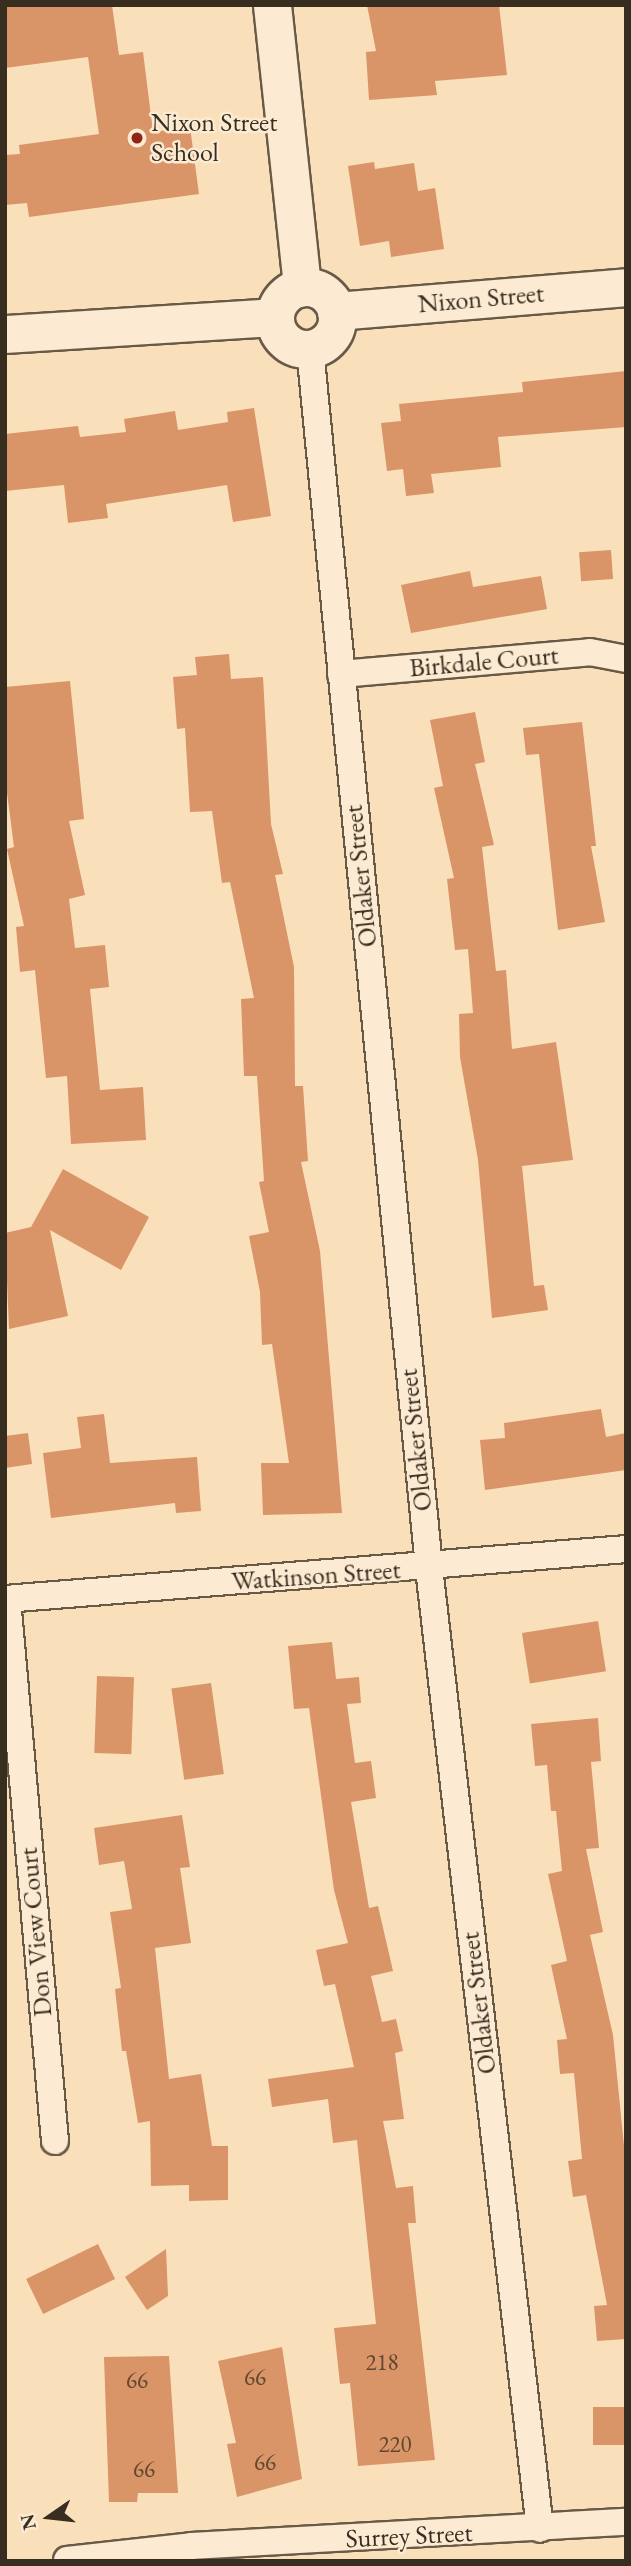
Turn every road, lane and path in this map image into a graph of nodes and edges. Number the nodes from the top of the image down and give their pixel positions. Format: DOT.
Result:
graph roads {
  1 [pos="272,5"];
  2 [pos="302,287"];
  3 [pos="626,287"];
  4 [pos="336,311"];
  5 [pos="274,317"];
  6 [pos="5,334"];
  7 [pos="310,349"];
  8 [pos="626,659"];
  9 [pos="341,674"];
  10 [pos="626,1549"];
  11 [pos="429,1568"];
  12 [pos="6,1599"];
  13 [pos="55,2141"];
  14 [pos="626,2522"];
  15 [pos="540,2529"];
  16 [pos="67,2560"];
  1 -- 2 [label="street"];
  2 -- 4 [label="street"];
  2 -- 5 [label="street"];
  3 -- 4 [label="street, Nixon Street"];
  4 -- 7 [label="street"];
  5 -- 6 [label="street"];
  5 -- 7 [label="street"];
  7 -- 9 [label="street, Oldaker Street"];
  8 -- 9 [label="street, Birkdale Court"];
  9 -- 11 [label="street, Oldaker Street"];
  10 -- 11 [label="street, Watkinson Street"];
  11 -- 12 [label="street, Watkinson Street"];
  11 -- 15 [label="street, Oldaker Street"];
  12 -- 13 [label="street, Don View Court"];
  14 -- 15 [label="street, Surrey Street"];
  15 -- 16 [label="street, Surrey Street"];
}
